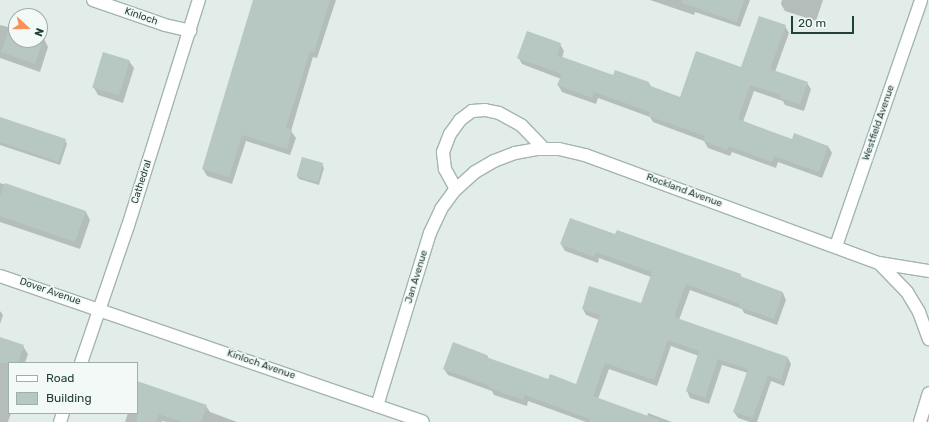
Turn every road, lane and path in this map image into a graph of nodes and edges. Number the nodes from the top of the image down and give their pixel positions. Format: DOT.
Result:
graph roads {
  1 [pos="93,0"];
  2 [pos="199,0"];
  3 [pos="921,0"];
  4 [pos="190,31"];
  5 [pos="544,149"];
  6 [pos="486,166"];
  7 [pos="456,190"];
  8 [pos="836,246"];
  9 [pos="879,263"];
  10 [pos="929,272"];
  11 [pos="0,276"];
  12 [pos="99,309"];
  13 [pos="929,339"];
  14 [pos="81,362"];
  15 [pos="929,392"];
  16 [pos="377,406"];
  17 [pos="423,422"];
  18 [pos="920,422"];
  1 -- 4 [label="street, Kinloch"];
  2 -- 4 [label="street, Cathedral"];
  3 -- 8 [label="street, Westfield Avenue"];
  4 -- 12 [label="street, Cathedral"];
  5 -- 6 [label="street, Rockland Avenue"];
  5 -- 7 [label="street"];
  5 -- 8 [label="street, Rockland Avenue"];
  6 -- 7 [label="street, Jan Avenue"];
  7 -- 16 [label="street, Jan Avenue"];
  8 -- 9 [label="street, Rockland Avenue"];
  9 -- 10 [label="street, Rockland Avenue"];
  9 -- 13 [label="street, Rockland Avenue"];
  11 -- 12 [label="street, Dover Avenue"];
  12 -- 14 [label="street, Cathedral"];
  12 -- 16 [label="street, Kinloch Avenue"];
  15 -- 18 [label="street"];
  16 -- 17 [label="street, Kinloch Avenue"];
}
